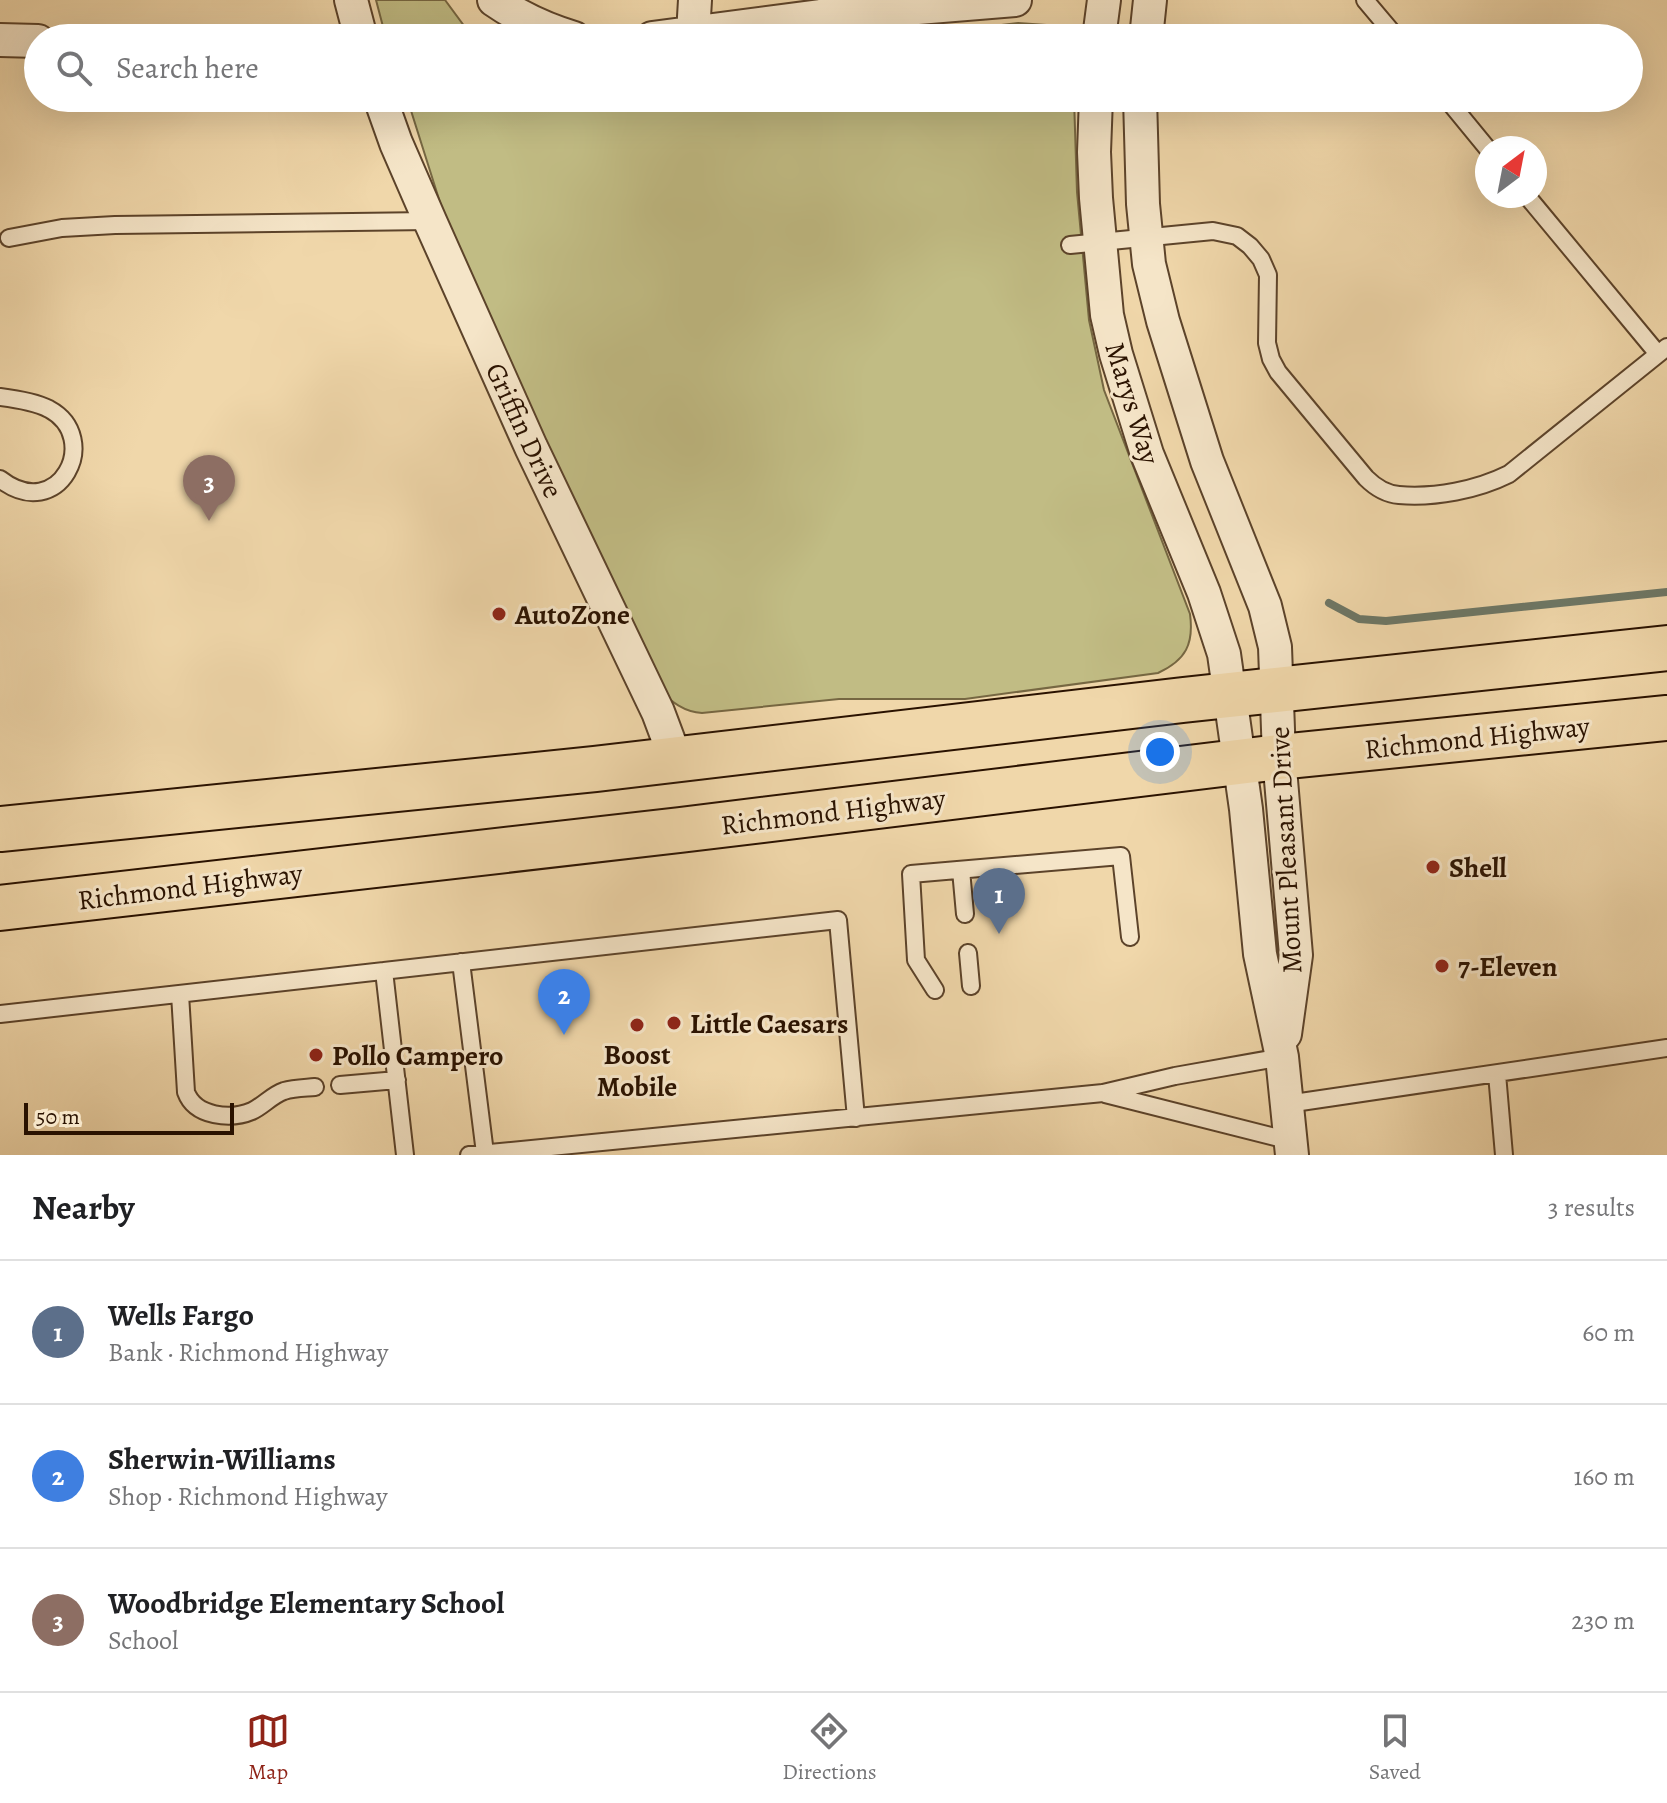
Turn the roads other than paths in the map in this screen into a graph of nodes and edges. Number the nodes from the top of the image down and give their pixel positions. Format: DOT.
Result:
graph roads {
  1 [pos="351,0"];
  2 [pos="494,0"];
  3 [pos="695,0"];
  4 [pos="1015,0"];
  5 [pos="1104,0"];
  6 [pos="1150,0"];
  7 [pos="1365,0"];
  8 [pos="357,24"];
  9 [pos="533,24"];
  10 [pos="694,24"];
  11 [pos="764,24"];
  12 [pos="1101,24"];
  13 [pos="1147,24"];
  14 [pos="1385,24"];
  15 [pos="0,40"];
  16 [pos="24,41"];
  17 [pos="385,112"];
  18 [pos="1095,112"];
  19 [pos="1140,112"];
  20 [pos="1457,112"];
  21 [pos="1477,136"];
  22 [pos="1537,208"];
  23 [pos="430,221"];
  24 [pos="1146,237"];
  25 [pos="9,238"];
  26 [pos="1085,243"];
  27 [pos="1662,351"];
  28 [pos="0,397"];
  29 [pos="0,479"];
  30 [pos="1667,648"];
  31 [pos="1278,691"];
  32 [pos="1232,696"];
  33 [pos="1667,718"];
  34 [pos="676,760"];
  35 [pos="1259,760"];
  36 [pos="0,829"];
  37 [pos="961,870"];
  38 [pos="0,908"];
  39 [pos="965,914"];
  40 [pos="1130,937"];
  41 [pos="968,953"];
  42 [pos="461,962"];
  43 [pos="384,971"];
  44 [pos="971,986"];
  45 [pos="935,990"];
  46 [pos="180,994"];
  47 [pos="0,1014"];
  48 [pos="1667,1048"];
  49 [pos="1282,1057"];
  50 [pos="1497,1074"];
  51 [pos="397,1080"];
  52 [pos="340,1085"];
  53 [pos="315,1087"];
  54 [pos="1103,1093"];
  55 [pos="1287,1104"];
  56 [pos="856,1118"];
  57 [pos="1292,1148"];
  58 [pos="477,1154"];
  59 [pos="405,1155"];
  60 [pos="1504,1155"];
  1 -- 8 [label="street"];
  2 -- 9 [label="street"];
  3 -- 10 [label="street"];
  4 -- 11 [label="street"];
  5 -- 12 [label="street"];
  6 -- 13 [label="street"];
  7 -- 14 [label="lane"];
  15 -- 16 [label="street"];
  17 -- 23 [label="street, Griffin Drive"];
  18 -- 26 [label="street, Marys Way"];
  19 -- 24 [label="street, Marys Way"];
  20 -- 21 [label="lane"];
  22 -- 27 [label="lane"];
  23 -- 25 [label="lane"];
  23 -- 34 [label="street, Griffin Drive"];
  24 -- 26 [label="lane"];
  24 -- 27 [label="lane"];
  24 -- 31 [label="street, Marys Way"];
  26 -- 32 [label="street, Marys Way"];
  28 -- 29 [label="lane"];
  30 -- 31 [label="main road"];
  31 -- 32 [label="main road"];
  31 -- 35 [label="street, Mount Pleasant Drive"];
  32 -- 34 [label="main road"];
  32 -- 35 [label="street, Mount Pleasant Drive"];
  33 -- 35 [label="main road, Richmond Highway"];
  34 -- 36 [label="main road"];
  35 -- 38 [label="main road, Richmond Highway"];
  35 -- 49 [label="street, Mount Pleasant Drive"];
  37 -- 39 [label="lane"];
  37 -- 40 [label="lane"];
  37 -- 45 [label="lane"];
  41 -- 44 [label="lane"];
  42 -- 43 [label="lane"];
  42 -- 56 [label="lane"];
  42 -- 58 [label="lane"];
  43 -- 46 [label="lane"];
  43 -- 51 [label="lane"];
  46 -- 47 [label="lane"];
  46 -- 53 [label="lane"];
  48 -- 50 [label="lane"];
  49 -- 54 [label="lane"];
  49 -- 55 [label="street, Mount Pleasant Drive"];
  50 -- 55 [label="lane"];
  50 -- 60 [label="lane"];
  51 -- 52 [label="lane"];
  51 -- 59 [label="lane"];
  54 -- 56 [label="lane"];
  54 -- 57 [label="lane"];
  55 -- 57 [label="street, Mount Pleasant Drive"];
  56 -- 58 [label="lane"];
}
